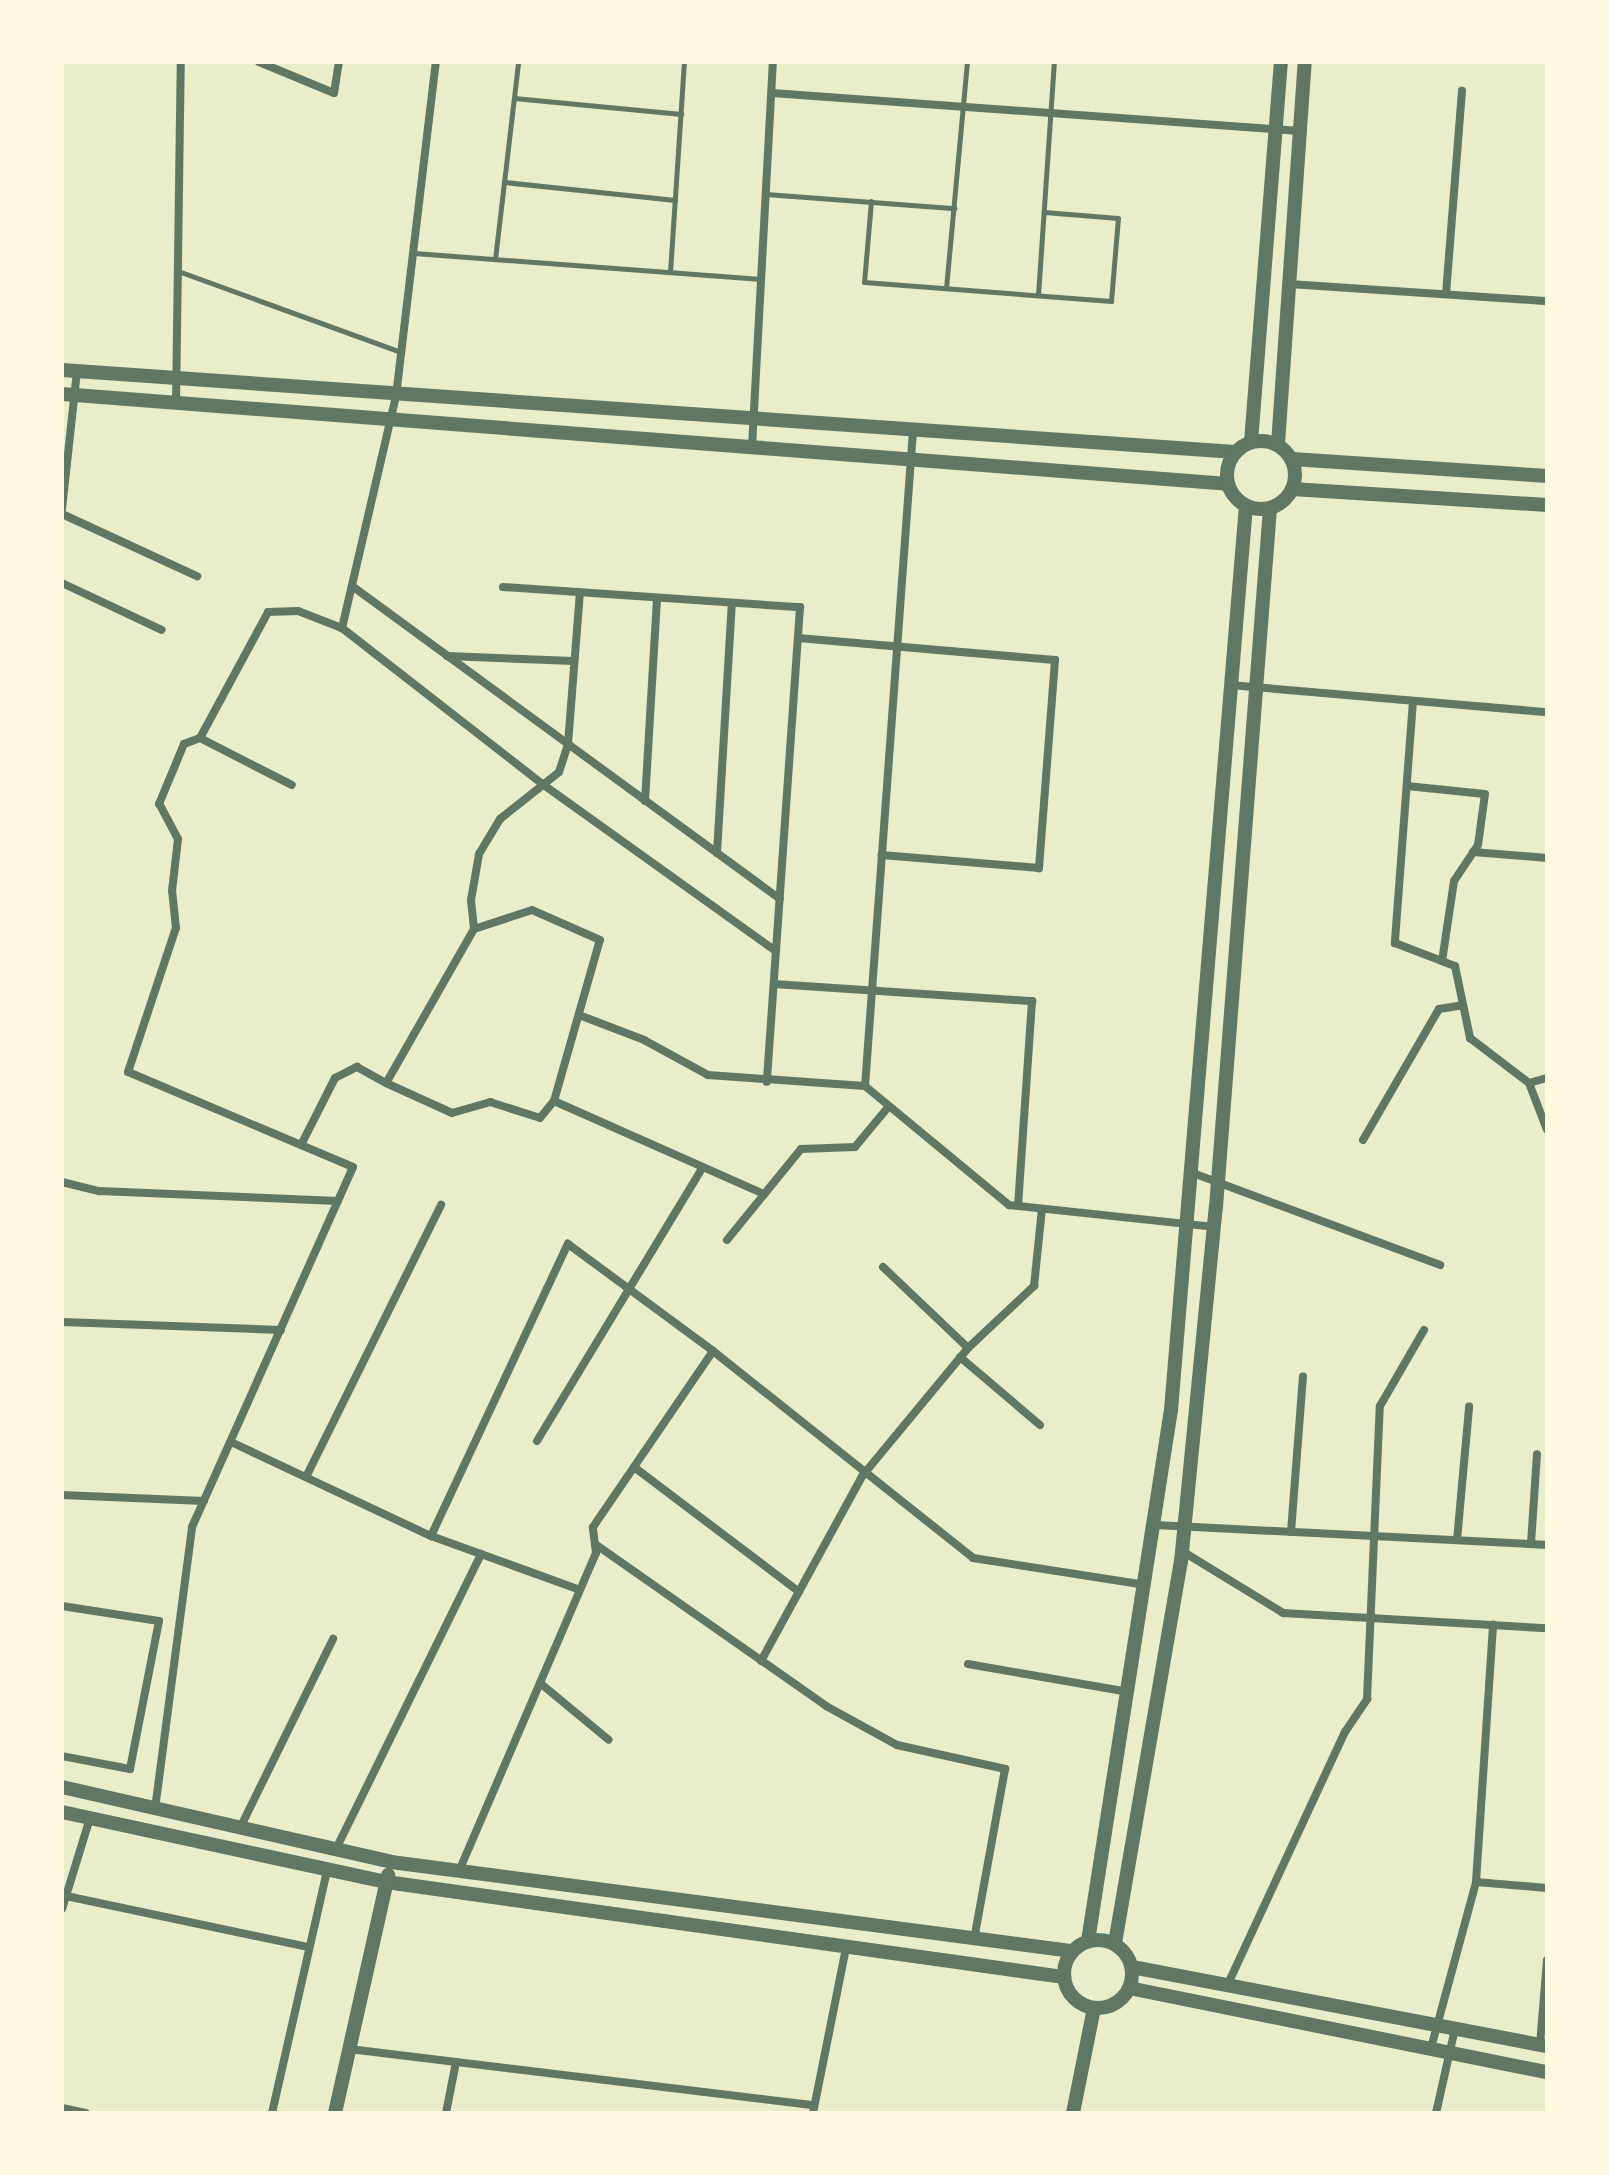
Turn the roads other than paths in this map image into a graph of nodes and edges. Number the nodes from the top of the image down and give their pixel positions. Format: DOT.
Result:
graph roads {
  1 [pos="181,62"];
  2 [pos="259,62"];
  3 [pos="339,62"];
  4 [pos="436,62"];
  5 [pos="518,62"];
  6 [pos="684,62"];
  7 [pos="773,62"];
  8 [pos="967,62"];
  9 [pos="1054,62"];
  10 [pos="1281,62"];
  11 [pos="1305,62"];
  12 [pos="1462,91"];
  13 [pos="772,93"];
  14 [pos="514,98"];
  15 [pos="963,106"];
  16 [pos="1051,113"];
  17 [pos="681,114"];
  18 [pos="1275,129"];
  19 [pos="1300,131"];
  20 [pos="504,182"];
  21 [pos="766,194"];
  22 [pos="675,200"];
  23 [pos="871,201"];
  24 [pos="954,208"];
  25 [pos="1044,212"];
  26 [pos="413,253"];
  27 [pos="495,259"];
  28 [pos="178,271"];
  29 [pos="670,272"];
  30 [pos="761,279"];
  31 [pos="1289,284"];
  32 [pos="946,288"];
  33 [pos="1446,294"];
  34 [pos="1038,295"];
  35 [pos="1547,301"];
  36 [pos="401,352"];
  37 [pos="69,371"];
  38 [pos="177,379"];
  39 [pos="68,395"];
  40 [pos="396,396"];
  41 [pos="176,403"];
  42 [pos="391,419"];
  43 [pos="753,420"];
  44 [pos="913,431"];
  45 [pos="1251,442"];
  46 [pos="1278,444"];
  47 [pos="752,447"];
  48 [pos="1235,452"];
  49 [pos="911,459"];
  50 [pos="1292,459"];
  51 [pos="1547,476"];
  52 [pos="1228,484"];
  53 [pos="1292,489"];
  54 [pos="1547,505"];
  55 [pos="1246,506"];
  56 [pos="1270,508"];
  57 [pos="62,511"];
  58 [pos="197,576"];
  59 [pos="62,583"];
  60 [pos="352,586"];
  61 [pos="503,587"];
  62 [pos="580,592"];
  63 [pos="657,598"];
  64 [pos="732,603"];
  65 [pos="342,628"];
  66 [pos="162,630"];
  67 [pos="798,638"];
  68 [pos="897,647"];
  69 [pos="447,656"];
  70 [pos="574,661"];
  71 [pos="1230,685"];
  72 [pos="1257,687"];
  73 [pos="1413,701"];
  74 [pos="1547,712"];
  75 [pos="200,738"];
  76 [pos="568,744"];
  77 [pos="541,783"];
  78 [pos="292,785"];
  79 [pos="1407,786"];
  80 [pos="645,801"];
  81 [pos="1473,852"];
  82 [pos="717,853"];
  83 [pos="882,855"];
  84 [pos="1547,858"];
  85 [pos="780,899"];
  86 [pos="474,929"];
  87 [pos="776,951"];
  88 [pos="1442,961"];
  89 [pos="774,984"];
  90 [pos="872,991"];
  91 [pos="1463,1005"];
  92 [pos="579,1015"];
  93 [pos="1547,1078"];
  94 [pos="767,1082"];
  95 [pos="386,1083"];
  96 [pos="1529,1083"];
  97 [pos="865,1086"];
  98 [pos="554,1101"];
  99 [pos="889,1106"];
  100 [pos="1547,1130"];
  101 [pos="1363,1140"];
  102 [pos="301,1145"];
  103 [pos="703,1167"];
  104 [pos="1190,1172"];
  105 [pos="62,1182"];
  106 [pos="1217,1185"];
  107 [pos="764,1194"];
  108 [pos="338,1201"];
  109 [pos="441,1205"];
  110 [pos="1018,1206"];
  111 [pos="1042,1209"];
  112 [pos="1186,1226"];
  113 [pos="1214,1227"];
  114 [pos="727,1240"];
  115 [pos="1440,1265"];
  116 [pos="883,1267"];
  117 [pos="629,1289"];
  118 [pos="62,1322"];
  119 [pos="281,1330"];
  120 [pos="1424,1330"];
  121 [pos="968,1348"];
  122 [pos="713,1351"];
  123 [pos="960,1357"];
  124 [pos="1303,1376"];
  125 [pos="1469,1407"];
  126 [pos="1040,1425"];
  127 [pos="537,1441"];
  128 [pos="231,1442"];
  129 [pos="1537,1454"];
  130 [pos="634,1467"];
  131 [pos="863,1475"];
  132 [pos="306,1477"];
  133 [pos="62,1495"];
  134 [pos="204,1501"];
  135 [pos="1155,1525"];
  136 [pos="1184,1527"];
  137 [pos="1291,1532"];
  138 [pos="431,1536"];
  139 [pos="1376,1536"];
  140 [pos="1457,1540"];
  141 [pos="595,1544"];
  142 [pos="1531,1544"];
  143 [pos="1547,1545"];
  144 [pos="1182,1551"];
  145 [pos="481,1554"];
  146 [pos="1146,1585"];
  147 [pos="580,1590"];
  148 [pos="799,1592"];
  149 [pos="62,1606"];
  150 [pos="1372,1618"];
  151 [pos="1493,1625"];
  152 [pos="1547,1628"];
  153 [pos="333,1639"];
  154 [pos="761,1661"];
  155 [pos="968,1664"];
  156 [pos="540,1683"];
  157 [pos="1130,1692"];
  158 [pos="609,1740"];
  159 [pos="62,1756"];
  160 [pos="62,1787"];
  161 [pos="155,1809"];
  162 [pos="62,1812"];
  163 [pos="90,1818"];
  164 [pos="240,1828"];
  165 [pos="336,1849"];
  166 [pos="391,1862"];
  167 [pos="327,1870"];
  168 [pos="459,1871"];
  169 [pos="386,1882"];
  170 [pos="1476,1882"];
  171 [pos="1547,1888"];
  172 [pos="66,1896"];
  173 [pos="62,1909"];
  174 [pos="974,1939"];
  175 [pos="1088,1941"];
  176 [pos="1115,1943"];
  177 [pos="309,1947"];
  178 [pos="846,1948"];
  179 [pos="1072,1951"];
  180 [pos="1547,1960"];
  181 [pos="1132,1967"];
  182 [pos="1064,1977"];
  183 [pos="1227,1986"];
  184 [pos="1129,1988"];
  185 [pos="1094,2008"];
  186 [pos="1437,2025"];
  187 [pos="1455,2029"];
  188 [pos="1544,2045"];
  189 [pos="1431,2048"];
  190 [pos="349,2049"];
  191 [pos="1449,2052"];
  192 [pos="456,2062"];
  193 [pos="1547,2072"];
  194 [pos="62,2108"];
  195 [pos="813,2109"];
  196 [pos="85,2113"];
  197 [pos="272,2113"];
  198 [pos="335,2113"];
  199 [pos="446,2113"];
  200 [pos="1073,2113"];
  201 [pos="1436,2113"];
  1 -- 28 [label="street"];
  2 -- 3 [label="street"];
  4 -- 26 [label="street"];
  5 -- 14 [label="lane"];
  6 -- 17 [label="lane"];
  7 -- 13 [label="street"];
  8 -- 15 [label="lane"];
  9 -- 16 [label="lane"];
  10 -- 18 [label="street"];
  11 -- 19 [label="street"];
  12 -- 33 [label="street"];
  13 -- 15 [label="street"];
  13 -- 21 [label="street"];
  14 -- 17 [label="lane"];
  14 -- 20 [label="lane"];
  15 -- 16 [label="street"];
  15 -- 24 [label="lane"];
  16 -- 18 [label="street"];
  16 -- 25 [label="lane"];
  17 -- 22 [label="lane"];
  18 -- 19 [label="street"];
  18 -- 45 [label="street"];
  19 -- 31 [label="street"];
  20 -- 22 [label="lane"];
  20 -- 27 [label="lane"];
  21 -- 23 [label="lane"];
  21 -- 30 [label="street"];
  22 -- 29 [label="lane"];
  23 -- 24 [label="lane"];
  23 -- 32 [label="lane"];
  24 -- 32 [label="lane"];
  25 -- 34 [label="lane"];
  25 -- 34 [label="lane"];
  26 -- 27 [label="lane"];
  26 -- 36 [label="street"];
  27 -- 29 [label="lane"];
  28 -- 36 [label="lane"];
  28 -- 38 [label="street"];
  29 -- 30 [label="lane"];
  30 -- 43 [label="street"];
  31 -- 33 [label="street"];
  31 -- 46 [label="street"];
  32 -- 34 [label="lane"];
  33 -- 35 [label="street"];
  36 -- 40 [label="street"];
  37 -- 38 [label="street"];
  37 -- 39 [label="street"];
  38 -- 40 [label="street"];
  38 -- 41 [label="street"];
  39 -- 41 [label="street"];
  39 -- 57 [label="street"];
  40 -- 42 [label="street"];
  40 -- 43 [label="street"];
  41 -- 42 [label="street"];
  42 -- 47 [label="street"];
  42 -- 60 [label="street"];
  43 -- 44 [label="street"];
  43 -- 47 [label="street"];
  44 -- 48 [label="street"];
  44 -- 49 [label="street"];
  45 -- 46 [label="street"];
  45 -- 48 [label="street"];
  46 -- 50 [label="street"];
  47 -- 49 [label="street"];
  48 -- 52 [label="street"];
  49 -- 52 [label="street"];
  49 -- 68 [label="street"];
  50 -- 51 [label="street"];
  50 -- 53 [label="street"];
  52 -- 55 [label="street"];
  53 -- 54 [label="street"];
  53 -- 56 [label="street"];
  55 -- 56 [label="street"];
  55 -- 71 [label="street"];
  56 -- 72 [label="street"];
  57 -- 58 [label="street"];
  59 -- 66 [label="street"];
  60 -- 65 [label="street"];
  60 -- 69 [label="street"];
  61 -- 62 [label="street"];
  62 -- 63 [label="street"];
  62 -- 70 [label="street"];
  63 -- 64 [label="street"];
  63 -- 80 [label="street"];
  64 -- 67 [label="street"];
  64 -- 82 [label="street"];
  65 -- 75 [label="street"];
  65 -- 77 [label="street"];
  67 -- 68 [label="street"];
  67 -- 85 [label="street"];
  68 -- 83 [label="street"];
  68 -- 83 [label="street"];
  69 -- 70 [label="street"];
  69 -- 76 [label="street"];
  70 -- 76 [label="street"];
  71 -- 72 [label="street"];
  71 -- 104 [label="street"];
  72 -- 73 [label="street"];
  72 -- 106 [label="street"];
  73 -- 74 [label="street"];
  73 -- 79 [label="street"];
  75 -- 78 [label="street"];
  75 -- 102 [label="street"];
  76 -- 77 [label="street"];
  76 -- 80 [label="street"];
  77 -- 86 [label="street"];
  77 -- 87 [label="street"];
  79 -- 81 [label="street"];
  79 -- 88 [label="street"];
  80 -- 82 [label="street"];
  81 -- 84 [label="street"];
  81 -- 88 [label="street"];
  82 -- 85 [label="street"];
  83 -- 90 [label="street"];
  85 -- 87 [label="street"];
  86 -- 92 [label="street"];
  86 -- 95 [label="street"];
  87 -- 89 [label="street"];
  88 -- 91 [label="street"];
  89 -- 90 [label="street"];
  89 -- 94 [label="street"];
  90 -- 97 [label="street"];
  90 -- 110 [label="street"];
  91 -- 96 [label="street"];
  91 -- 101 [label="street"];
  92 -- 94 [label="street"];
  92 -- 98 [label="street"];
  93 -- 96 [label="street"];
  94 -- 97 [label="street"];
  95 -- 98 [label="street"];
  95 -- 102 [label="street"];
  96 -- 100 [label="street"];
  97 -- 99 [label="street"];
  98 -- 103 [label="street"];
  99 -- 107 [label="street"];
  99 -- 110 [label="street"];
  102 -- 108 [label="street"];
  103 -- 107 [label="street"];
  103 -- 117 [label="street"];
  104 -- 106 [label="street"];
  104 -- 112 [label="street"];
  105 -- 108 [label="street"];
  106 -- 113 [label="street"];
  106 -- 115 [label="street"];
  107 -- 114 [label="street"];
  108 -- 119 [label="street"];
  109 -- 132 [label="street"];
  110 -- 111 [label="street"];
  111 -- 112 [label="street"];
  111 -- 121 [label="street"];
  112 -- 113 [label="street"];
  112 -- 135 [label="street"];
  113 -- 136 [label="street"];
  116 -- 121 [label="street"];
  117 -- 122 [label="street"];
  117 -- 127 [label="street"];
  117 -- 138 [label="street"];
  118 -- 119 [label="street"];
  119 -- 128 [label="street"];
  120 -- 139 [label="street"];
  121 -- 123 [label="street"];
  122 -- 130 [label="street"];
  122 -- 131 [label="street"];
  123 -- 126 [label="street"];
  123 -- 131 [label="street"];
  124 -- 137 [label="street"];
  125 -- 140 [label="street"];
  128 -- 132 [label="street"];
  128 -- 134 [label="street"];
  129 -- 142 [label="street"];
  130 -- 141 [label="street"];
  130 -- 148 [label="street"];
  131 -- 146 [label="street"];
  131 -- 148 [label="street"];
  132 -- 138 [label="street"];
  133 -- 134 [label="street"];
  134 -- 161 [label="street"];
  135 -- 136 [label="street"];
  135 -- 146 [label="street"];
  136 -- 137 [label="street"];
  136 -- 144 [label="street"];
  137 -- 139 [label="street"];
  138 -- 145 [label="street"];
  139 -- 140 [label="street"];
  139 -- 150 [label="street"];
  140 -- 142 [label="street"];
  141 -- 147 [label="street"];
  141 -- 154 [label="street"];
  142 -- 143 [label="street"];
  144 -- 150 [label="street"];
  144 -- 176 [label="street"];
  145 -- 147 [label="street"];
  145 -- 165 [label="street"];
  146 -- 157 [label="street"];
  147 -- 156 [label="street"];
  148 -- 154 [label="street"];
  149 -- 159 [label="street"];
  150 -- 151 [label="street"];
  150 -- 183 [label="street"];
  151 -- 152 [label="street"];
  151 -- 170 [label="street"];
  153 -- 164 [label="street"];
  154 -- 174 [label="street"];
  155 -- 157 [label="street"];
  156 -- 158 [label="street"];
  156 -- 168 [label="street"];
  157 -- 175 [label="street"];
  160 -- 161 [label="street"];
  161 -- 164 [label="street"];
  162 -- 163 [label="street"];
  163 -- 167 [label="street"];
  163 -- 172 [label="street"];
  164 -- 165 [label="street"];
  165 -- 166 [label="street"];
  166 -- 168 [label="street"];
  166 -- 169 [label="street"];
  167 -- 169 [label="street"];
  167 -- 177 [label="street"];
  168 -- 174 [label="street"];
  169 -- 178 [label="street"];
  169 -- 190 [label="street"];
  170 -- 171 [label="street"];
  170 -- 186 [label="street"];
  172 -- 173 [label="street"];
  172 -- 177 [label="street"];
  174 -- 179 [label="street"];
  175 -- 176 [label="street"];
  175 -- 179 [label="street"];
  176 -- 181 [label="street"];
  177 -- 197 [label="street"];
  178 -- 182 [label="street"];
  178 -- 195 [label="street"];
  179 -- 182 [label="street"];
  180 -- 188 [label="street"];
  181 -- 183 [label="street"];
  181 -- 184 [label="street"];
  182 -- 185 [label="street"];
  183 -- 186 [label="street"];
  184 -- 185 [label="street"];
  184 -- 189 [label="street"];
  185 -- 200 [label="street"];
  186 -- 187 [label="street"];
  186 -- 189 [label="street"];
  187 -- 188 [label="street"];
  187 -- 191 [label="street"];
  189 -- 191 [label="street"];
  190 -- 192 [label="street"];
  190 -- 198 [label="street"];
  191 -- 193 [label="street"];
  191 -- 201 [label="street"];
  192 -- 195 [label="street"];
  192 -- 199 [label="street"];
  194 -- 196 [label="street"];
}
